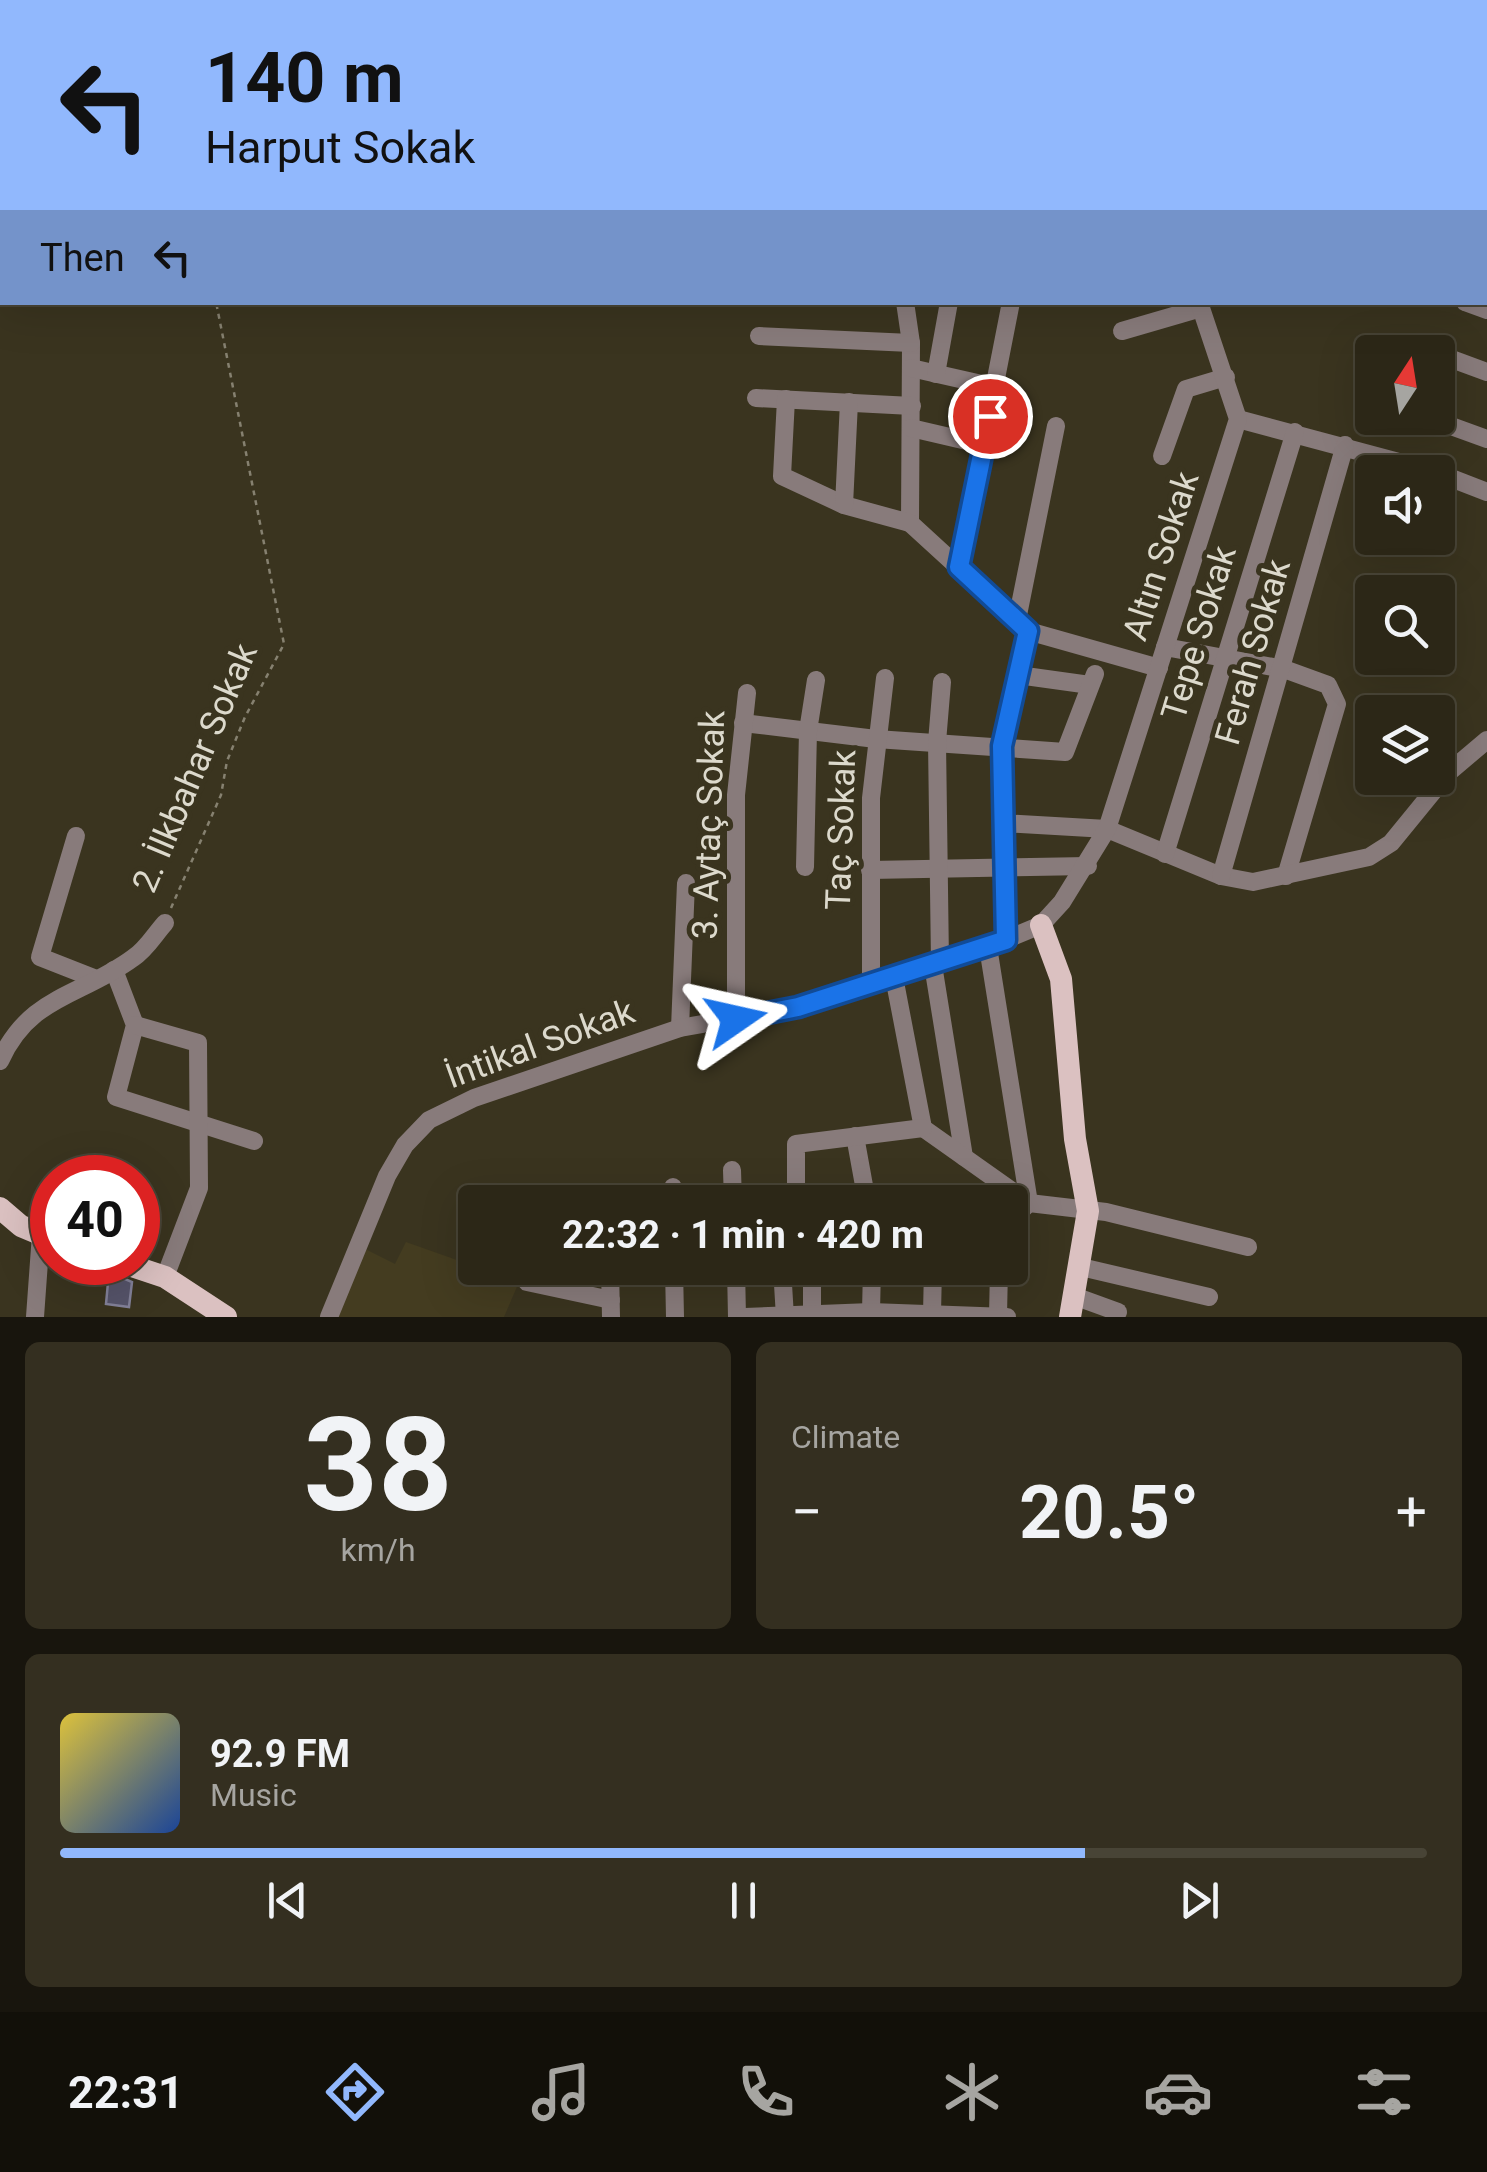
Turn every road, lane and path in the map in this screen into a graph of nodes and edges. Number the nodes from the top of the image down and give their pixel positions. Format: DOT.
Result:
graph roads {
  1 [pos="217,305"];
  2 [pos="905,305"];
  3 [pos="948,305"];
  4 [pos="1010,305"];
  5 [pos="1200,306"];
  6 [pos="1122,330"];
  7 [pos="758,336"];
  8 [pos="911,343"];
  9 [pos="1455,360"];
  10 [pos="911,368"];
  11 [pos="1487,372"];
  12 [pos="936,374"];
  13 [pos="1226,377"];
  14 [pos="995,386"];
  15 [pos="756,398"];
  16 [pos="786,398"];
  17 [pos="849,402"];
  18 [pos="912,406"];
  19 [pos="1238,419"];
  20 [pos="1056,426"];
  21 [pos="1455,427"];
  22 [pos="911,428"];
  23 [pos="1294,432"];
  24 [pos="1487,439"];
  25 [pos="984,445"];
  26 [pos="1346,445"];
  27 [pos="1378,455"];
  28 [pos="1162,456"];
  29 [pos="1455,480"];
  30 [pos="1487,492"];
  31 [pos="844,505"];
  32 [pos="910,524"];
  33 [pos="959,567"];
  34 [pos="1022,626"];
  35 [pos="1165,647"];
  36 [pos="1226,656"];
  37 [pos="1158,668"];
  38 [pos="1284,669"];
  39 [pos="1018,675"];
  40 [pos="885,678"];
  41 [pos="816,680"];
  42 [pos="942,682"];
  43 [pos="747,693"];
  44 [pos="743,722"];
  45 [pos="808,731"];
  46 [pos="876,739"];
  47 [pos="1487,740"];
  48 [pos="938,742"];
  49 [pos="1002,746"];
  50 [pos="1002,823"];
  51 [pos="1106,829"];
  52 [pos="76,836"];
  53 [pos="1165,854"];
  54 [pos="1088,866"];
  55 [pos="804,867"];
  56 [pos="1003,868"];
  57 [pos="937,869"];
  58 [pos="870,870"];
  59 [pos="1221,876"];
  60 [pos="1286,876"];
  61 [pos="686,883"];
  62 [pos="165,923"];
  63 [pos="1041,925"];
  64 [pos="997,943"];
  65 [pos="936,963"];
  66 [pos="114,970"];
  67 [pos="894,977"];
  68 [pos="96,979"];
  69 [pos="870,984"];
  70 [pos="736,1019"];
  71 [pos="135,1025"];
  72 [pos="680,1028"];
  73 [pos="0,1062"];
  74 [pos="199,1123"];
  75 [pos="923,1128"];
  76 [pos="855,1136"];
  77 [pos="254,1140"];
  78 [pos="964,1158"];
  79 [pos="732,1170"];
  80 [pos="732,1185"];
  81 [pos="796,1185"];
  82 [pos="864,1185"];
  83 [pos="1030,1203"];
  84 [pos="0,1208"];
  85 [pos="1088,1211"];
  86 [pos="30,1227"];
  87 [pos="1248,1247"];
  88 [pos="1081,1267"];
  89 [pos="160,1275"];
  90 [pos="165,1277"];
  91 [pos="40,1285"];
  92 [pos="537,1285"];
  93 [pos="675,1285"];
  94 [pos="736,1285"];
  95 [pos="783,1285"];
  96 [pos="812,1285"];
  97 [pos="872,1285"];
  98 [pos="933,1285"];
  99 [pos="999,1285"];
  100 [pos="1210,1296"];
  101 [pos="1072,1307"];
  102 [pos="611,1308"];
  103 [pos="871,1312"];
  104 [pos="1118,1312"];
  105 [pos="812,1314"];
  106 [pos="932,1314"];
  107 [pos="785,1316"];
  108 [pos="998,1316"];
  109 [pos="35,1317"];
  110 [pos="226,1317"];
  111 [pos="328,1317"];
  112 [pos="676,1317"];
  113 [pos="737,1317"];
  114 [pos="745,1317"];
  115 [pos="1006,1317"];
  1 -- 62 [label="path, 2. İlkbahar Sokak"];
  2 -- 8 [label="street"];
  3 -- 12 [label="street"];
  4 -- 14 [label="street"];
  5 -- 6 [label="street"];
  5 -- 13 [label="street"];
  7 -- 8 [label="street"];
  8 -- 10 [label="street"];
  9 -- 11 [label="street"];
  10 -- 12 [label="street"];
  10 -- 18 [label="street"];
  12 -- 14 [label="street"];
  13 -- 19 [label="street"];
  13 -- 28 [label="street"];
  14 -- 25 [label="street"];
  15 -- 16 [label="street"];
  16 -- 17 [label="street"];
  16 -- 31 [label="street"];
  17 -- 18 [label="street"];
  17 -- 31 [label="street"];
  18 -- 22 [label="street"];
  19 -- 23 [label="street"];
  19 -- 35 [label="street, Altın Sokak"];
  20 -- 34 [label="street"];
  21 -- 24 [label="street"];
  22 -- 25 [label="street"];
  22 -- 32 [label="street"];
  23 -- 26 [label="street"];
  23 -- 36 [label="street, Tepe Sokak"];
  25 -- 33 [label="street"];
  26 -- 27 [label="street"];
  26 -- 38 [label="street, Ferah Sokak"];
  29 -- 30 [label="street"];
  31 -- 32 [label="street"];
  32 -- 33 [label="street"];
  33 -- 34 [label="street"];
  34 -- 37 [label="street"];
  34 -- 39 [label="street"];
  35 -- 36 [label="street"];
  35 -- 37 [label="street, Altın Sokak"];
  36 -- 38 [label="street"];
  36 -- 53 [label="street, Tepe Sokak"];
  37 -- 51 [label="street, Altın Sokak"];
  38 -- 59 [label="street, Ferah Sokak"];
  38 -- 60 [label="street"];
  39 -- 49 [label="street"];
  39 -- 49 [label="street"];
  40 -- 46 [label="street, Taç Sokak"];
  41 -- 45 [label="street, Taç Sokak"];
  42 -- 48 [label="street"];
  43 -- 44 [label="street, 3. Aytaç Sokak"];
  44 -- 45 [label="street"];
  44 -- 70 [label="street, 3. Aytaç Sokak"];
  45 -- 46 [label="street"];
  45 -- 55 [label="street, Taç Sokak"];
  46 -- 48 [label="street"];
  46 -- 58 [label="street, Taç Sokak"];
  47 -- 60 [label="street"];
  48 -- 49 [label="street"];
  48 -- 57 [label="street"];
  49 -- 50 [label="street"];
  50 -- 51 [label="street"];
  50 -- 56 [label="street"];
  51 -- 53 [label="street"];
  51 -- 54 [label="street, İntikal Sokak"];
  52 -- 68 [label="street"];
  53 -- 59 [label="street"];
  54 -- 56 [label="street"];
  54 -- 63 [label="street, İntikal Sokak"];
  56 -- 57 [label="street"];
  56 -- 64 [label="street"];
  57 -- 58 [label="street"];
  57 -- 65 [label="street"];
  58 -- 69 [label="street, Taç Sokak"];
  59 -- 60 [label="street"];
  61 -- 72 [label="street"];
  62 -- 66 [label="street, 2. İlkbahar Sokak"];
  63 -- 64 [label="street, İntikal Sokak"];
  63 -- 85 [label="main road"];
  64 -- 65 [label="street, İntikal Sokak"];
  64 -- 83 [label="street"];
  65 -- 67 [label="street, İntikal Sokak"];
  65 -- 78 [label="street"];
  66 -- 68 [label="street, 2. İlkbahar Sokak"];
  66 -- 71 [label="street"];
  67 -- 69 [label="street, İntikal Sokak"];
  67 -- 75 [label="street"];
  68 -- 73 [label="street, 2. İlkbahar Sokak"];
  69 -- 70 [label="street, İntikal Sokak"];
  70 -- 72 [label="street, İntikal Sokak"];
  71 -- 74 [label="street"];
  71 -- 74 [label="street"];
  72 -- 111 [label="street, İntikal Sokak"];
  74 -- 77 [label="street"];
  74 -- 90 [label="street"];
  75 -- 76 [label="street"];
  75 -- 78 [label="street"];
  76 -- 81 [label="street"];
  76 -- 82 [label="street"];
  78 -- 83 [label="street"];
  79 -- 80 [label="street"];
  83 -- 85 [label="street"];
  84 -- 86 [label="main road"];
  85 -- 87 [label="street"];
  85 -- 88 [label="main road"];
  88 -- 100 [label="street"];
  88 -- 101 [label="main road"];
  89 -- 90 [label="main road"];
  90 -- 110 [label="main road"];
  91 -- 109 [label="street"];
  92 -- 102 [label="street"];
  93 -- 112 [label="street"];
  94 -- 113 [label="street"];
  95 -- 107 [label="street"];
  96 -- 105 [label="street"];
  97 -- 103 [label="street"];
  98 -- 106 [label="street"];
  99 -- 108 [label="street"];
  101 -- 104 [label="street"];
  103 -- 105 [label="street"];
  103 -- 106 [label="street"];
  105 -- 107 [label="street"];
  106 -- 108 [label="street"];
  107 -- 114 [label="street"];
  108 -- 115 [label="street"];
}
